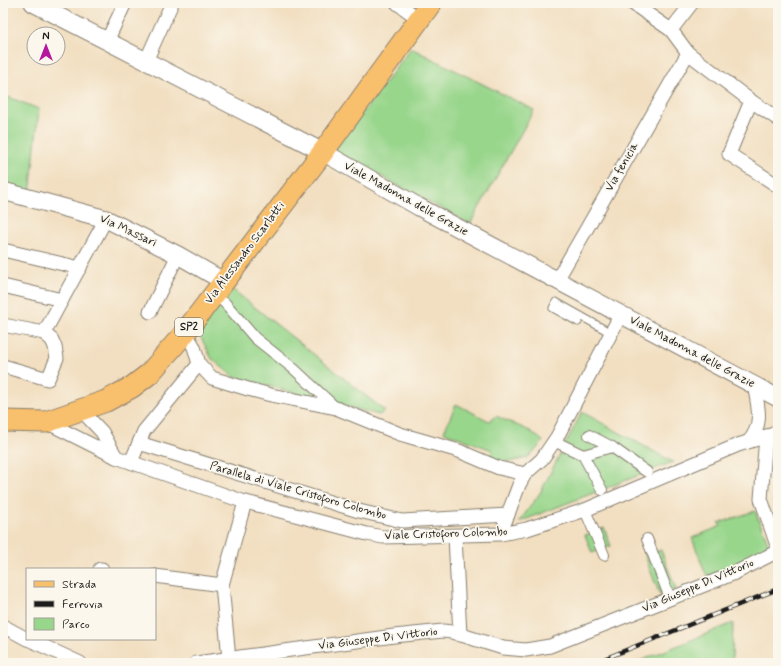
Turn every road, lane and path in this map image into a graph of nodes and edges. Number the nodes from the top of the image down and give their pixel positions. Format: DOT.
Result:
graph roads {
  1 [pos="125,3"];
  2 [pos="172,3"];
  3 [pos="397,3"];
  4 [pos="632,3"];
  5 [pos="692,3"];
  6 [pos="35,4"];
  7 [pos="425,11"];
  8 [pos="671,30"];
  9 [pos="107,42"];
  10 [pos="688,53"];
  11 [pos="146,61"];
  12 [pos="751,101"];
  13 [pos="778,119"];
  14 [pos="323,152"];
  15 [pos="778,186"];
  16 [pos="3,191"];
  17 [pos="106,219"];
  18 [pos="3,250"];
  19 [pos="178,255"];
  20 [pos="80,268"];
  21 [pos="557,280"];
  22 [pos="3,286"];
  23 [pos="218,288"];
  24 [pos="62,300"];
  25 [pos="150,312"];
  26 [pos="622,314"];
  27 [pos="581,316"];
  28 [pos="3,325"];
  29 [pos="185,332"];
  30 [pos="44,333"];
  31 [pos="608,339"];
  32 [pos="199,364"];
  33 [pos="3,366"];
  34 [pos="754,385"];
  35 [pos="778,398"];
  36 [pos="336,408"];
  37 [pos="81,410"];
  38 [pos="759,417"];
  39 [pos="3,421"];
  40 [pos="46,422"];
  41 [pos="778,430"];
  42 [pos="589,435"];
  43 [pos="766,436"];
  44 [pos="554,441"];
  45 [pos="748,442"];
  46 [pos="139,443"];
  47 [pos="612,447"];
  48 [pos="584,455"];
  49 [pos="116,457"];
  50 [pos="132,462"];
  51 [pos="647,472"];
  52 [pos="525,474"];
  53 [pos="602,490"];
  54 [pos="245,502"];
  55 [pos="585,510"];
  56 [pos="508,515"];
  57 [pos="501,534"];
  58 [pos="455,536"];
  59 [pos="647,539"];
  60 [pos="778,549"];
  61 [pos="604,555"];
  62 [pos="156,576"];
  63 [pos="222,585"];
  64 [pos="670,598"];
  65 [pos="3,626"];
  66 [pos="460,635"];
  67 [pos="26,638"];
  68 [pos="29,640"];
  69 [pos="228,659"];
  70 [pos="80,663"];
  71 [pos="196,663"];
  1 -- 9 [label="street"];
  2 -- 11 [label="street"];
  3 -- 7 [label="street"];
  4 -- 8 [label="street"];
  5 -- 8 [label="street"];
  6 -- 9 [label="street, Viale Madonna delle Grazie"];
  7 -- 14 [label="main road, Via Alessandro Scarlatti / SP2"];
  8 -- 10 [label="street"];
  9 -- 11 [label="street, Viale Madonna delle Grazie"];
  10 -- 12 [label="street"];
  10 -- 21 [label="street, Via fenicia"];
  11 -- 14 [label="street, Viale Madonna delle Grazie"];
  12 -- 13 [label="street"];
  12 -- 15 [label="street"];
  14 -- 21 [label="street, Viale Madonna delle Grazie"];
  14 -- 23 [label="main road, Via Alessandro Scarlatti / SP2"];
  16 -- 17 [label="street, Via Massari"];
  17 -- 19 [label="street, Via Massari"];
  17 -- 20 [label="street"];
  18 -- 20 [label="street"];
  19 -- 23 [label="street, Via Massari"];
  19 -- 25 [label="street"];
  20 -- 24 [label="street"];
  21 -- 26 [label="street, Viale Madonna delle Grazie"];
  22 -- 24 [label="street"];
  23 -- 29 [label="main road, Via Alessandro Scarlatti / SP2"];
  23 -- 36 [label="street"];
  24 -- 30 [label="street"];
  26 -- 31 [label="street"];
  26 -- 34 [label="street, Viale Madonna delle Grazie"];
  27 -- 31 [label="lane"];
  28 -- 30 [label="street"];
  29 -- 32 [label="street"];
  29 -- 37 [label="main road, Via Alessandro Scarlatti / SP2"];
  30 -- 33 [label="street"];
  31 -- 44 [label="street"];
  32 -- 36 [label="street"];
  32 -- 46 [label="street"];
  34 -- 35 [label="street, Viale Madonna delle Grazie"];
  34 -- 38 [label="street"];
  35 -- 38 [label="street"];
  36 -- 52 [label="street"];
  37 -- 40 [label="main road, Via Alessandro Scarlatti / SP2"];
  37 -- 49 [label="street"];
  38 -- 45 [label="street"];
  39 -- 40 [label="main road, Via Alessandro Scarlatti / SP2"];
  40 -- 49 [label="street, Viale Cristoforo Colombo"];
  41 -- 43 [label="street, Viale Cristoforo Colombo"];
  42 -- 47 [label="street"];
  43 -- 45 [label="street, Viale Cristoforo Colombo"];
  43 -- 60 [label="street"];
  44 -- 48 [label="street"];
  44 -- 52 [label="street"];
  45 -- 55 [label="street, Viale Cristoforo Colombo"];
  46 -- 50 [label="street"];
  46 -- 56 [label="street, Parallela di Viale Cristoforo Colombo"];
  47 -- 48 [label="street"];
  47 -- 51 [label="street"];
  48 -- 53 [label="street"];
  49 -- 50 [label="street, Viale Cristoforo Colombo"];
  50 -- 54 [label="street, Viale Cristoforo Colombo"];
  52 -- 56 [label="street"];
  54 -- 58 [label="street, Viale Cristoforo Colombo"];
  54 -- 63 [label="street"];
  55 -- 57 [label="street, Viale Cristoforo Colombo"];
  55 -- 61 [label="street"];
  56 -- 57 [label="street"];
  57 -- 58 [label="street, Viale Cristoforo Colombo"];
  58 -- 66 [label="street"];
  59 -- 64 [label="street"];
  60 -- 64 [label="street, Via Giuseppe Di Vittorio"];
  62 -- 63 [label="street"];
  63 -- 69 [label="street"];
  64 -- 66 [label="street, Via Giuseppe Di Vittorio"];
  65 -- 67 [label="street"];
  66 -- 69 [label="street, Via Giuseppe Di Vittorio"];
  68 -- 70 [label="street"];
  69 -- 71 [label="street, Via Giuseppe Di Vittorio"];
}
